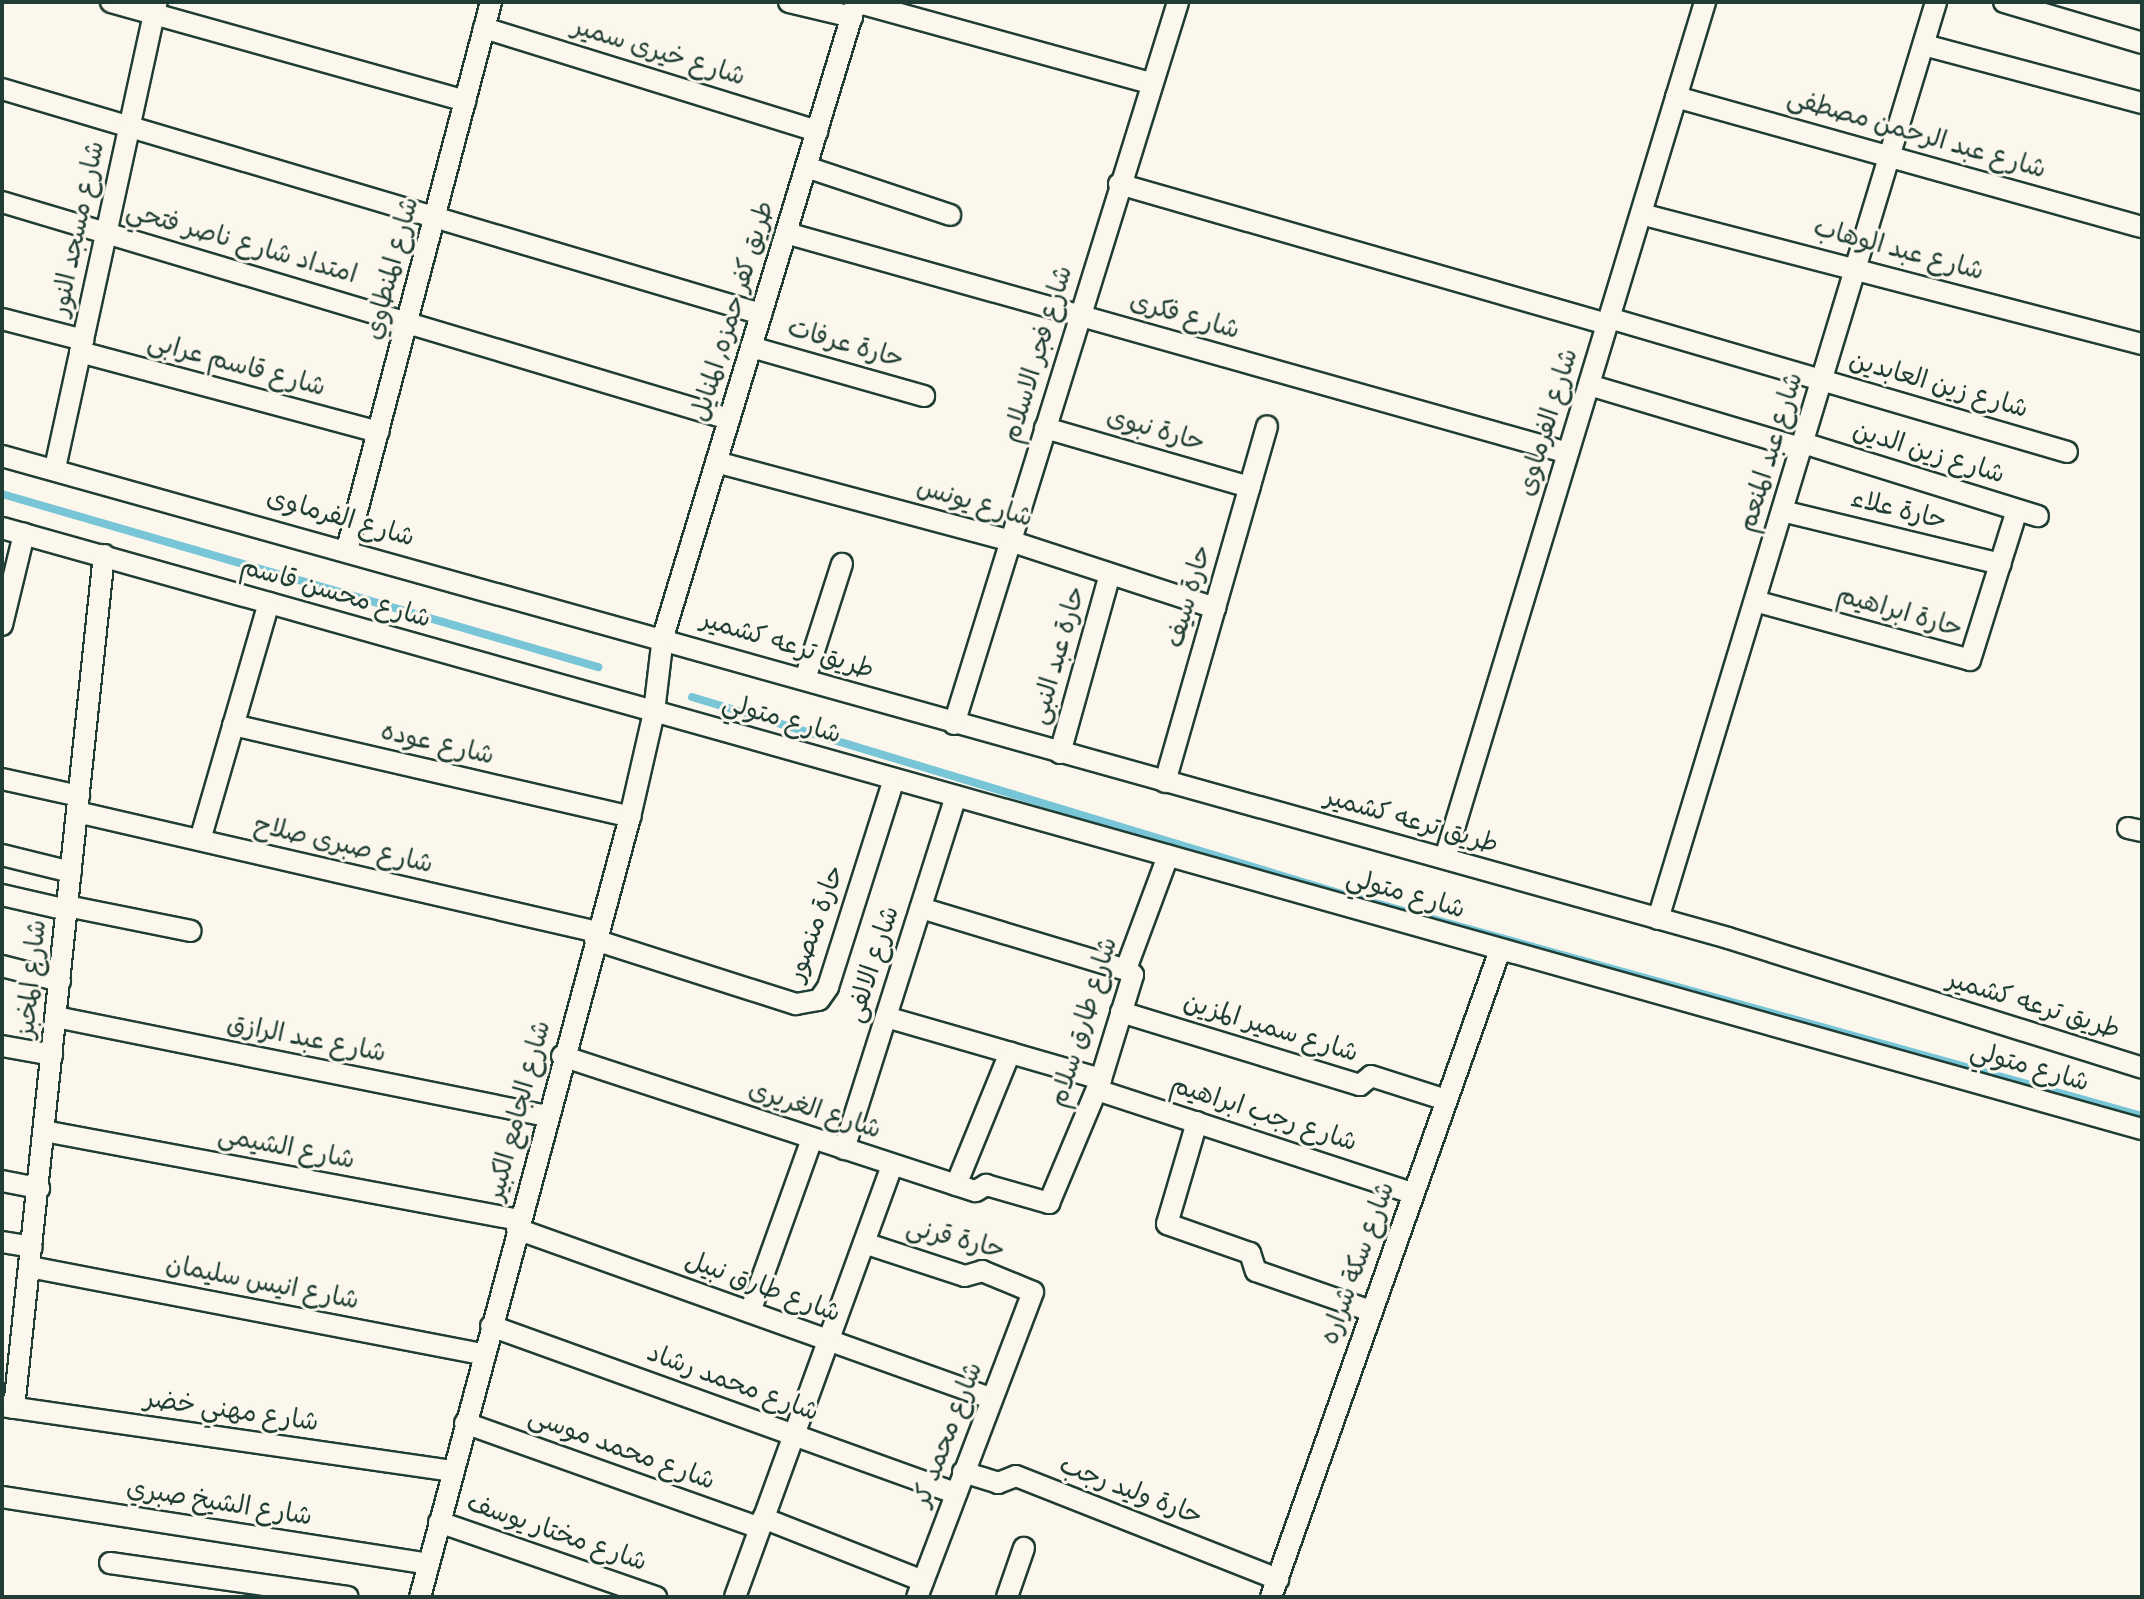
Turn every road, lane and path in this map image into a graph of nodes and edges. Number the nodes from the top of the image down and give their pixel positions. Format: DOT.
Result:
graph roads {
  1 [pos="111,2"];
  2 [pos="491,2"];
  3 [pos="789,2"];
  4 [pos="1178,2"];
  5 [pos="1705,2"];
  6 [pos="1936,2"];
  7 [pos="2004,2"];
  8 [pos="855,7"];
  9 [pos="155,9"];
  10 [pos="484,28"];
  11 [pos="2142,43"];
  12 [pos="1924,45"];
  13 [pos="1150,83"];
  14 [pos="2,89"];
  15 [pos="1676,97"];
  16 [pos="465,101"];
  17 [pos="2142,103"];
  18 [pos="130,126"];
  19 [pos="817,131"];
  20 [pos="1892,154"];
  21 [pos="806,167"];
  22 [pos="1119,184"];
  23 [pos="2,202"];
  24 [pos="435,214"];
  25 [pos="1641,214"];
  26 [pos="950,215"];
  27 [pos="2142,227"];
  28 [pos="106,233"];
  29 [pos="786,233"];
  30 [pos="1858,267"];
  31 [pos="761,314"];
  32 [pos="1079,315"];
  33 [pos="2,319"];
  34 [pos="407,320"];
  35 [pos="1608,321"];
  36 [pos="2142,344"];
  37 [pos="82,346"];
  38 [pos="751,347"];
  39 [pos="1823,381"];
  40 [pos="1589,385"];
  41 [pos="924,396"];
  42 [pos="729,419"];
  43 [pos="1267,426"];
  44 [pos="1045,428"];
  45 [pos="378,432"];
  46 [pos="1802,446"];
  47 [pos="2067,452"];
  48 [pos="1568,453"];
  49 [pos="2,456"];
  50 [pos="716,462"];
  51 [pos="55,468"];
  52 [pos="1250,487"];
  53 [pos="2017,510"];
  54 [pos="1782,511"];
  55 [pos="2038,516"];
  56 [pos="2,528"];
  57 [pos="24,534"];
  58 [pos="1010,541"];
  59 [pos="347,549"];
  60 [pos="104,555"];
  61 [pos="842,564"];
  62 [pos="2001,564"];
  63 [pos="1110,574"];
  64 [pos="1755,601"];
  65 [pos="269,603"];
  66 [pos="1215,608"];
  67 [pos="2,625"];
  68 [pos="663,637"];
  69 [pos="805,679"];
  70 [pos="654,712"];
  71 [pos="954,724"];
  72 [pos="233,725"];
  73 [pos="1060,753"];
  74 [pos="2,779"];
  75 [pos="894,779"];
  76 [pos="1165,782"];
  77 [pos="956,796"];
  78 [pos="78,804"];
  79 [pos="630,817"];
  80 [pos="200,840"];
  81 [pos="2,855"];
  82 [pos="1168,856"];
  83 [pos="1445,858"];
  84 [pos="71,872"];
  85 [pos="2,895"];
  86 [pos="67,908"];
  87 [pos="921,908"];
  88 [pos="1658,919"];
  89 [pos="191,931"];
  90 [pos="596,936"];
  91 [pos="1500,950"];
  92 [pos="2,966"];
  93 [pos="1126,970"];
  94 [pos="60,981"];
  95 [pos="1121,1012"];
  96 [pos="56,1017"];
  97 [pos="886,1017"];
  98 [pos="2,1046"];
  99 [pos="1010,1053"];
  100 [pos="52,1055"];
  101 [pos="562,1056"];
  102 [pos="2142,1068"];
  103 [pos="1099,1084"];
  104 [pos="1446,1100"];
  105 [pos="546,1116"];
  106 [pos="1197,1122"];
  107 [pos="2142,1129"];
  108 [pos="44,1131"];
  109 [pos="812,1139"];
  110 [pos="844,1149"];
  111 [pos="892,1165"];
  112 [pos="2,1181"];
  113 [pos="956,1185"];
  114 [pos="39,1188"];
  115 [pos="1413,1193"];
  116 [pos="1049,1203"];
  117 [pos="518,1225"];
  118 [pos="2,1242"];
  119 [pos="864,1243"];
  120 [pos="31,1257"];
  121 [pos="1033,1292"];
  122 [pos="1371,1311"];
  123 [pos="750,1312"];
  124 [pos="491,1326"];
  125 [pos="828,1340"];
  126 [pos="483,1354"];
  127 [pos="990,1398"];
  128 [pos="8,1407"];
  129 [pos="465,1423"];
  130 [pos="794,1435"];
  131 [pos="453,1471"];
  132 [pos="963,1472"];
  133 [pos="955,1493"];
  134 [pos="2,1497"];
  135 [pos="439,1522"];
  136 [pos="762,1523"];
  137 [pos="1024,1548"];
  138 [pos="110,1563"];
  139 [pos="429,1564"];
  140 [pos="1274,1588"];
  141 [pos="920,1589"];
  142 [pos="348,1597"];
  143 [pos="420,1597"];
  144 [pos="656,1597"];
  145 [pos="735,1597"];
  146 [pos="1007,1597"];
  1 -- 9 [label="street"];
  2 -- 10 [label="street, شارع المنطاوي"];
  3 -- 8 [label="street"];
  4 -- 13 [label="street, شارع فجر الاسلام"];
  5 -- 15 [label="street, شارع الفرماوى"];
  6 -- 12 [label="street, شارع عبد المنعم"];
  7 -- 11 [label="street"];
  8 -- 13 [label="street"];
  8 -- 19 [label="street, طريق كفر حمزه, المنايل"];
  9 -- 16 [label="street"];
  9 -- 18 [label="street, شارع مسجد النور"];
  10 -- 16 [label="street, شارع المنطاوي"];
  10 -- 19 [label="street, شارع خيرى سمير"];
  12 -- 17 [label="street"];
  12 -- 20 [label="street, شارع عبد المنعم"];
  13 -- 22 [label="street, شارع فجر الاسلام"];
  14 -- 18 [label="street"];
  15 -- 20 [label="street, شارع عبد الرحمن مصطفى"];
  15 -- 25 [label="street, شارع الفرماوى"];
  16 -- 24 [label="street, شارع المنطاوي"];
  18 -- 24 [label="street"];
  18 -- 28 [label="street, شارع مسجد النور"];
  19 -- 21 [label="street, طريق كفر حمزه, المنايل"];
  20 -- 27 [label="street, شارع عبد الرحمن مصطفى"];
  20 -- 30 [label="street, شارع عبد المنعم"];
  21 -- 26 [label="street"];
  21 -- 29 [label="street, طريق كفر حمزه, المنايل"];
  22 -- 32 [label="street, شارع فجر الاسلام"];
  22 -- 35 [label="street, شارع زين العابدين"];
  23 -- 28 [label="street, امتداد شارع ناصر فتحي"];
  24 -- 31 [label="street"];
  24 -- 34 [label="street, شارع المنطاوي"];
  25 -- 30 [label="street, شارع عبد الوهاب"];
  25 -- 35 [label="street, شارع الفرماوى"];
  28 -- 34 [label="street, امتداد شارع ناصر فتحي"];
  28 -- 37 [label="street, شارع مسجد النور"];
  29 -- 31 [label="street, طريق كفر حمزه, المنايل"];
  29 -- 32 [label="street, شارع فكرى"];
  30 -- 36 [label="street, شارع عبد الوهاب"];
  30 -- 39 [label="street, شارع عبد المنعم"];
  31 -- 38 [label="street, طريق كفر حمزه, المنايل"];
  32 -- 44 [label="street, شارع فجر الاسلام"];
  32 -- 48 [label="street, شارع فكرى"];
  33 -- 37 [label="street, شارع قاسم عرابى"];
  34 -- 42 [label="street, امتداد شارع ناصر فتحي"];
  34 -- 45 [label="street, شارع المنطاوي"];
  35 -- 39 [label="street, شارع زين العابدين"];
  35 -- 40 [label="street, شارع الفرماوى"];
  37 -- 45 [label="street, شارع قاسم عرابى"];
  37 -- 51 [label="street, شارع مسجد النور"];
  38 -- 41 [label="street, حارة عرفات"];
  38 -- 42 [label="street, طريق كفر حمزه, المنايل"];
  39 -- 46 [label="street, شارع عبد المنعم"];
  39 -- 47 [label="street, شارع زين العابدين"];
  40 -- 46 [label="street, شارع زين الدين"];
  40 -- 48 [label="street, شارع الفرماوى"];
  42 -- 50 [label="street, طريق كفر حمزه, المنايل"];
  43 -- 52 [label="street, حارة سيف"];
  44 -- 52 [label="street, حارة نبوى"];
  44 -- 58 [label="street, شارع فجر الاسلام"];
  45 -- 59 [label="street, شارع المنطاوي"];
  46 -- 53 [label="street, شارع زين الدين"];
  46 -- 54 [label="street, شارع عبد المنعم"];
  48 -- 83 [label="street, شارع الفرماوى"];
  49 -- 51 [label="street, شارع الفرماوى"];
  50 -- 58 [label="street, شارع يونس"];
  50 -- 68 [label="street, طريق كفر حمزه, المنايل"];
  51 -- 59 [label="street, شارع الفرماوى"];
  52 -- 66 [label="street, حارة سيف"];
  53 -- 55 [label="street, شارع زين الدين"];
  53 -- 62 [label="street, حارة ابراهيم"];
  54 -- 62 [label="street, حارة علاء"];
  54 -- 64 [label="street, شارع عبد المنعم"];
  56 -- 57 [label="street, شارع محسن قاسم"];
  57 -- 60 [label="street, شارع محسن قاسم"];
  57 -- 67 [label="street"];
  58 -- 63 [label="street, شارع يونس"];
  58 -- 71 [label="street, شارع فجر الاسلام"];
  59 -- 68 [label="street, شارع الفرماوى"];
  60 -- 65 [label="street, شارع محسن قاسم"];
  60 -- 78 [label="street, شارع المخبز"];
  61 -- 69 [label="street"];
  62 -- 64 [label="street, حارة ابراهيم"];
  63 -- 66 [label="street, شارع يونس"];
  63 -- 73 [label="street, حارة عبد النبى"];
  64 -- 88 [label="street, شارع عبد المنعم"];
  65 -- 70 [label="street, شارع محسن قاسم"];
  65 -- 72 [label="street"];
  66 -- 76 [label="street, حارة سيف"];
  68 -- 69 [label="street, طريق ترعه كشمير"];
  68 -- 70 [label="street, شارع الجامع الكبير"];
  69 -- 71 [label="street, طريق ترعه كشمير"];
  70 -- 75 [label="street, شارع متولي"];
  70 -- 79 [label="street, شارع الجامع الكبير"];
  71 -- 73 [label="street, طريق ترعه كشمير"];
  72 -- 79 [label="street, شارع عوده"];
  72 -- 80 [label="street"];
  73 -- 76 [label="street, طريق ترعه كشمير"];
  74 -- 78 [label="street, شارع صبرى صلاح"];
  75 -- 77 [label="street, شارع متولي"];
  75 -- 90 [label="street, حارة منصور"];
  76 -- 83 [label="street, طريق ترعه كشمير"];
  77 -- 82 [label="street, شارع متولي"];
  77 -- 87 [label="street, شارع الالفى"];
  78 -- 80 [label="street, شارع صبرى صلاح"];
  78 -- 84 [label="street, شارع المخبز"];
  79 -- 90 [label="street, شارع الجامع الكبير"];
  80 -- 90 [label="street, شارع صبرى صلاح"];
  81 -- 84 [label="street"];
  82 -- 91 [label="street, شارع متولي"];
  82 -- 93 [label="street, شارع طارق سلام"];
  83 -- 88 [label="street, طريق ترعه كشمير"];
  84 -- 86 [label="street, شارع المخبز"];
  85 -- 86 [label="street"];
  86 -- 89 [label="street"];
  86 -- 94 [label="street, شارع المخبز"];
  87 -- 93 [label="street"];
  87 -- 97 [label="street, شارع الالفى"];
  88 -- 102 [label="street, طريق ترعه كشمير"];
  90 -- 101 [label="street, شارع الجامع الكبير"];
  91 -- 104 [label="street, شارع سكة شراره"];
  91 -- 107 [label="street, شارع متولي"];
  92 -- 94 [label="street"];
  93 -- 95 [label="street, شارع طارق سلام"];
  94 -- 96 [label="street, شارع المخبز"];
  95 -- 103 [label="street, شارع طارق سلام"];
  95 -- 104 [label="street, شارع سمير المزين"];
  96 -- 100 [label="street, شارع المخبز"];
  96 -- 105 [label="street, شارع عبد الرازق"];
  97 -- 99 [label="street, شارع رجب ابراهيم"];
  97 -- 110 [label="street, شارع الالفى"];
  98 -- 100 [label="street"];
  99 -- 103 [label="street, شارع رجب ابراهيم"];
  99 -- 113 [label="street"];
  100 -- 108 [label="street, شارع المخبز"];
  101 -- 105 [label="street, شارع الجامع الكبير"];
  101 -- 109 [label="street, شارع الغريرى"];
  103 -- 106 [label="street, شارع رجب ابراهيم"];
  103 -- 116 [label="street, شارع طارق سلام"];
  104 -- 115 [label="street, شارع سكة شراره"];
  105 -- 117 [label="street, شارع الجامع الكبير"];
  106 -- 115 [label="street, شارع رجب ابراهيم"];
  106 -- 122 [label="street"];
  108 -- 114 [label="street, شارع المخبز"];
  108 -- 117 [label="street, شارع الشيمى"];
  109 -- 110 [label="street, شارع الغريرى"];
  109 -- 123 [label="street"];
  110 -- 111 [label="street, شارع الغريرى"];
  111 -- 113 [label="street, شارع الغريرى"];
  111 -- 119 [label="street"];
  112 -- 114 [label="street"];
  113 -- 116 [label="street, شارع الغريرى"];
  114 -- 120 [label="street, شارع المخبز"];
  115 -- 122 [label="street, شارع سكة شراره"];
  117 -- 123 [label="street, شارع طارق نبيل"];
  117 -- 124 [label="street, شارع الجامع الكبير"];
  118 -- 120 [label="street, شارع انيس سليمان"];
  119 -- 121 [label="street, حارة قرنى"];
  119 -- 125 [label="street"];
  120 -- 126 [label="street, شارع انيس سليمان"];
  120 -- 128 [label="street, شارع المخبز"];
  121 -- 127 [label="street, شارع محمد كر"];
  122 -- 140 [label="street, شارع سكة شراره"];
  123 -- 125 [label="street, شارع طارق نبيل"];
  124 -- 126 [label="street, شارع الجامع الكبير"];
  124 -- 130 [label="street, شارع محمد رشاد"];
  125 -- 127 [label="street, شارع طارق نبيل"];
  125 -- 130 [label="street"];
  126 -- 129 [label="street, شارع الجامع الكبير"];
  127 -- 132 [label="street, شارع محمد كر"];
  128 -- 131 [label="street, شارع مهني خضر"];
  129 -- 131 [label="street, شارع الجامع الكبير"];
  129 -- 136 [label="street, شارع محمد موسى"];
  130 -- 133 [label="street, شارع محمد رشاد"];
  130 -- 136 [label="street"];
  131 -- 135 [label="street, شارع الجامع الكبير"];
  132 -- 133 [label="street, شارع محمد كر"];
  132 -- 140 [label="street, حارة وليد رجب"];
  133 -- 141 [label="street, شارع محمد كر"];
  134 -- 139 [label="street, شارع الشيخ صبري"];
  135 -- 139 [label="street, شارع الجامع الكبير"];
  135 -- 144 [label="street, شارع مختار يوسف"];
  136 -- 141 [label="street, شارع محمد موسى"];
  136 -- 145 [label="street"];
  137 -- 146 [label="street"];
  138 -- 142 [label="street"];
  139 -- 143 [label="street, شارع الجامع الكبير"];
}
